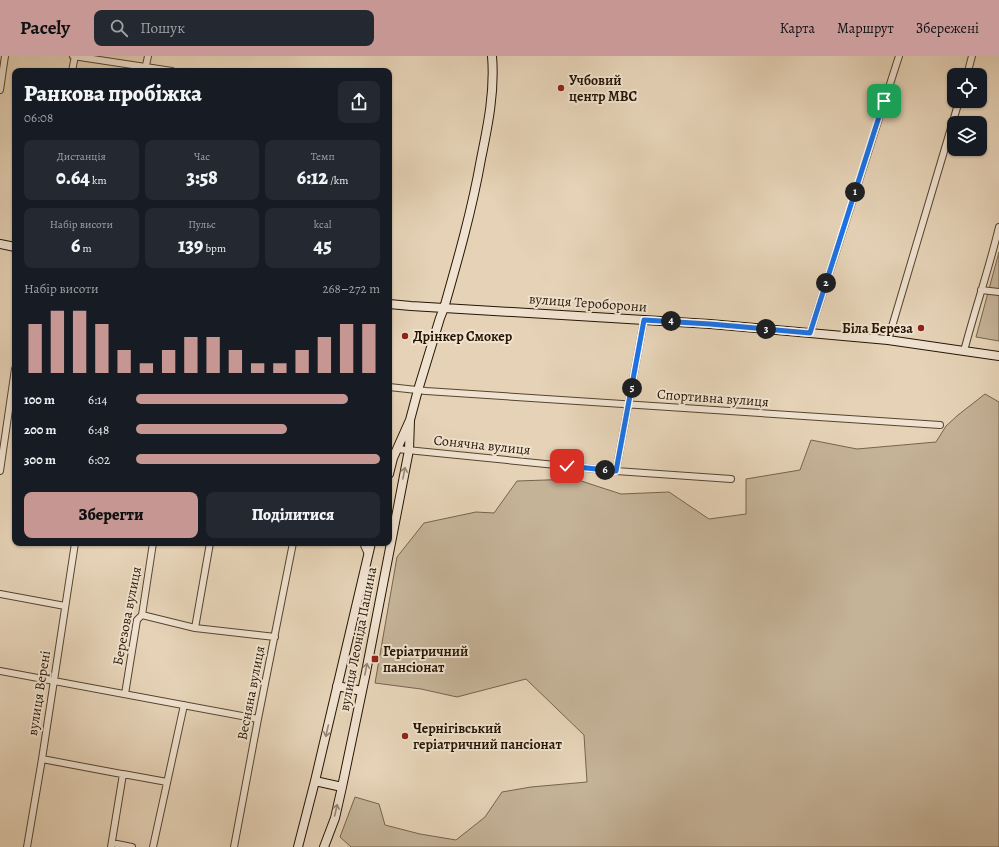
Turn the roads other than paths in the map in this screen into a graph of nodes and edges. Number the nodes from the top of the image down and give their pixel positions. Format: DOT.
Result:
graph roads {
  1 [pos="5,56"];
  2 [pos="74,56"];
  3 [pos="148,56"];
  4 [pos="492,56"];
  5 [pos="899,56"];
  6 [pos="972,56"];
  7 [pos="72,68"];
  8 [pos="140,68"];
  9 [pos="145,68"];
  10 [pos="969,68"];
  11 [pos="0,90"];
  12 [pos="957,108"];
  13 [pos="999,227"];
  14 [pos="0,244"];
  15 [pos="12,246"];
  16 [pos="996,248"];
  17 [pos="981,290"];
  18 [pos="999,292"];
  19 [pos="392,304"];
  20 [pos="444,308"];
  21 [pos="644,320"];
  22 [pos="810,333"];
  23 [pos="888,340"];
  24 [pos="964,351"];
  25 [pos="999,356"];
  26 [pos="392,386"];
  27 [pos="12,389"];
  28 [pos="418,390"];
  29 [pos="629,404"];
  30 [pos="410,420"];
  31 [pos="940,425"];
  32 [pos="397,449"];
  33 [pos="409,450"];
  34 [pos="392,462"];
  35 [pos="0,468"];
  36 [pos="616,471"];
  37 [pos="731,479"];
  38 [pos="392,537"];
  39 [pos="75,546"];
  40 [pos="153,546"];
  41 [pos="209,546"];
  42 [pos="292,546"];
  43 [pos="364,546"];
  44 [pos="370,546"];
  45 [pos="390,546"];
  46 [pos="368,554"];
  47 [pos="0,594"];
  48 [pos="65,606"];
  49 [pos="142,615"];
  50 [pos="195,628"];
  51 [pos="275,637"];
  52 [pos="0,671"];
  53 [pos="54,680"];
  54 [pos="337,686"];
  55 [pos="362,691"];
  56 [pos="125,694"];
  57 [pos="184,705"];
  58 [pos="258,719"];
  59 [pos="42,759"];
  60 [pos="127,775"];
  61 [pos="315,781"];
  62 [pos="167,782"];
  63 [pos="342,787"];
  64 [pos="111,845"];
  65 [pos="26,847"];
  66 [pos="132,847"];
  67 [pos="153,847"];
  68 [pos="234,847"];
  69 [pos="298,847"];
  70 [pos="324,847"];
  1 -- 11 [label="street"];
  2 -- 7 [label="street"];
  2 -- 8 [label="street"];
  3 -- 9 [label="street"];
  4 -- 20 [label="main road"];
  5 -- 22 [label="street"];
  6 -- 10 [label="street"];
  12 -- 23 [label="street"];
  13 -- 16 [label="street"];
  14 -- 15 [label="main road"];
  16 -- 17 [label="street"];
  17 -- 18 [label="street"];
  17 -- 24 [label="street"];
  19 -- 20 [label="main road, вулиця Тероборони"];
  20 -- 21 [label="main road, вулиця Тероборони"];
  20 -- 28 [label="main road"];
  21 -- 22 [label="main road, вулиця Тероборони"];
  21 -- 29 [label="street"];
  22 -- 23 [label="main road, вулиця Тероборони"];
  23 -- 24 [label="main road, вулиця Тероборони"];
  24 -- 25 [label="main road, вулиця Тероборони"];
  26 -- 28 [label="street, Спортивна вулиця"];
  27 -- 35 [label="street"];
  28 -- 29 [label="street, Спортивна вулиця"];
  28 -- 30 [label="main road"];
  29 -- 31 [label="street, Спортивна вулиця"];
  29 -- 36 [label="street"];
  30 -- 32 [label="main road"];
  30 -- 33 [label="main road, вулиця Леоніда Пашина"];
  32 -- 33 [label="street, Сонячна вулиця"];
  32 -- 34 [label="main road"];
  33 -- 36 [label="street, Сонячна вулиця"];
  38 -- 33 [label="main road, вулиця Леоніда Пашина, one-way"];
  36 -- 37 [label="street, Сонячна вулиця"];
  39 -- 48 [label="street, вулиця Верені"];
  40 -- 49 [label="street, Березова вулиця"];
  41 -- 50 [label="street"];
  42 -- 51 [label="street, Весняна вулиця"];
  43 -- 46 [label="street"];
  44 -- 46 [label="main road, вулиця Леоніда Пашина"];
  55 -- 45 [label="main road, вулиця Леоніда Пашина, one-way"];
  46 -- 54 [label="main road, вулиця Леоніда Пашина"];
  47 -- 48 [label="street"];
  48 -- 53 [label="street, вулиця Верені"];
  49 -- 50 [label="street"];
  49 -- 56 [label="street, Березова вулиця"];
  50 -- 51 [label="street"];
  51 -- 58 [label="street, Весняна вулиця"];
  52 -- 53 [label="street"];
  53 -- 56 [label="street"];
  53 -- 59 [label="street, вулиця Верені"];
  54 -- 55 [label="main road"];
  54 -- 61 [label="main road, вулиця Леоніда Пашина, one-way"];
  55 -- 63 [label="main road, вулиця Леоніда Пашина"];
  56 -- 57 [label="street"];
  57 -- 58 [label="street"];
  57 -- 62 [label="street"];
  58 -- 68 [label="street, Весняна вулиця"];
  59 -- 60 [label="street"];
  59 -- 65 [label="street, вулиця Верені"];
  60 -- 62 [label="street"];
  60 -- 64 [label="street"];
  61 -- 63 [label="main road"];
  61 -- 69 [label="main road, вулиця Леоніда Пашина"];
  62 -- 67 [label="street"];
  70 -- 63 [label="main road, вулиця Леоніда Пашина, one-way"];
  64 -- 66 [label="street"];
}
